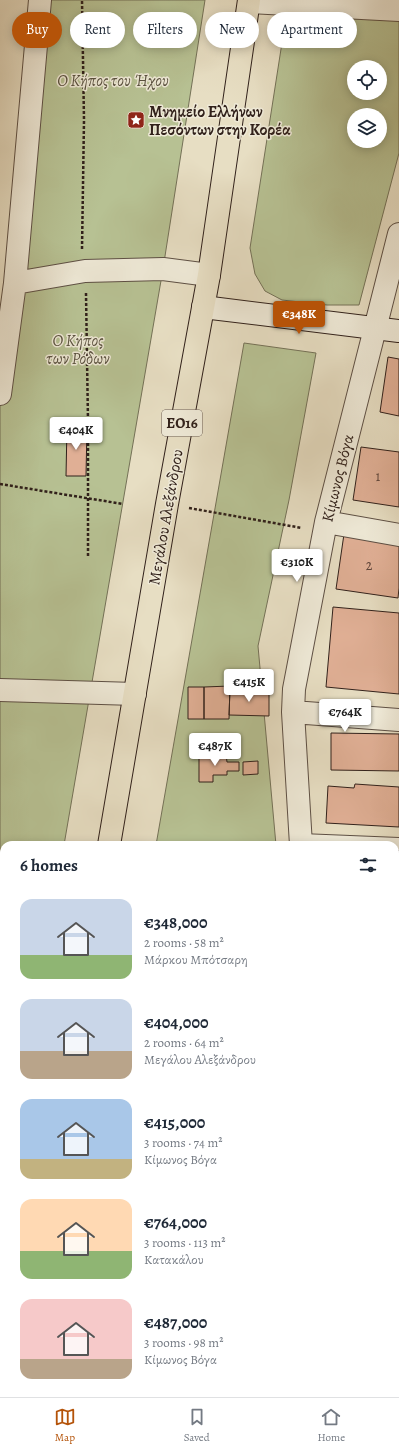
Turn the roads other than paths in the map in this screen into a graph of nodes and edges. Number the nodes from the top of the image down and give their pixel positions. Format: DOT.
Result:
graph roads {
  1 [pos="40,0"];
  2 [pos="249,1"];
  3 [pos="399,10"];
  4 [pos="399,234"];
  5 [pos="209,275"];
  6 [pos="15,283"];
  7 [pos="203,307"];
  8 [pos="374,328"];
  9 [pos="399,331"];
  10 [pos="0,394"];
  11 [pos="325,527"];
  12 [pos="399,535"];
  13 [pos="0,690"];
  14 [pos="135,694"];
  15 [pos="293,712"];
  16 [pos="399,720"];
  17 [pos="111,841"];
  18 [pos="301,841"];
  1 -- 6 [label="street"];
  2 -- 3 [label="street"];
  2 -- 5 [label="main road, Μεγάλου Αλεξάνδρου / ΕΟ16"];
  4 -- 8 [label="street, Κίμωνος Βόγα"];
  5 -- 6 [label="street"];
  5 -- 7 [label="main road, Μεγάλου Αλεξάνδρου / ΕΟ16"];
  6 -- 10 [label="street"];
  7 -- 8 [label="street"];
  7 -- 14 [label="main road, Μεγάλου Αλεξάνδρου / ΕΟ16"];
  8 -- 9 [label="street"];
  8 -- 11 [label="street, Κίμωνος Βόγα"];
  11 -- 12 [label="street"];
  11 -- 15 [label="street, Κίμωνος Βόγα"];
  13 -- 14 [label="street"];
  14 -- 17 [label="main road, Μεγάλου Αλεξάνδρου / ΕΟ16"];
  15 -- 16 [label="street"];
  15 -- 18 [label="street, Κίμωνος Βόγα"];
}
